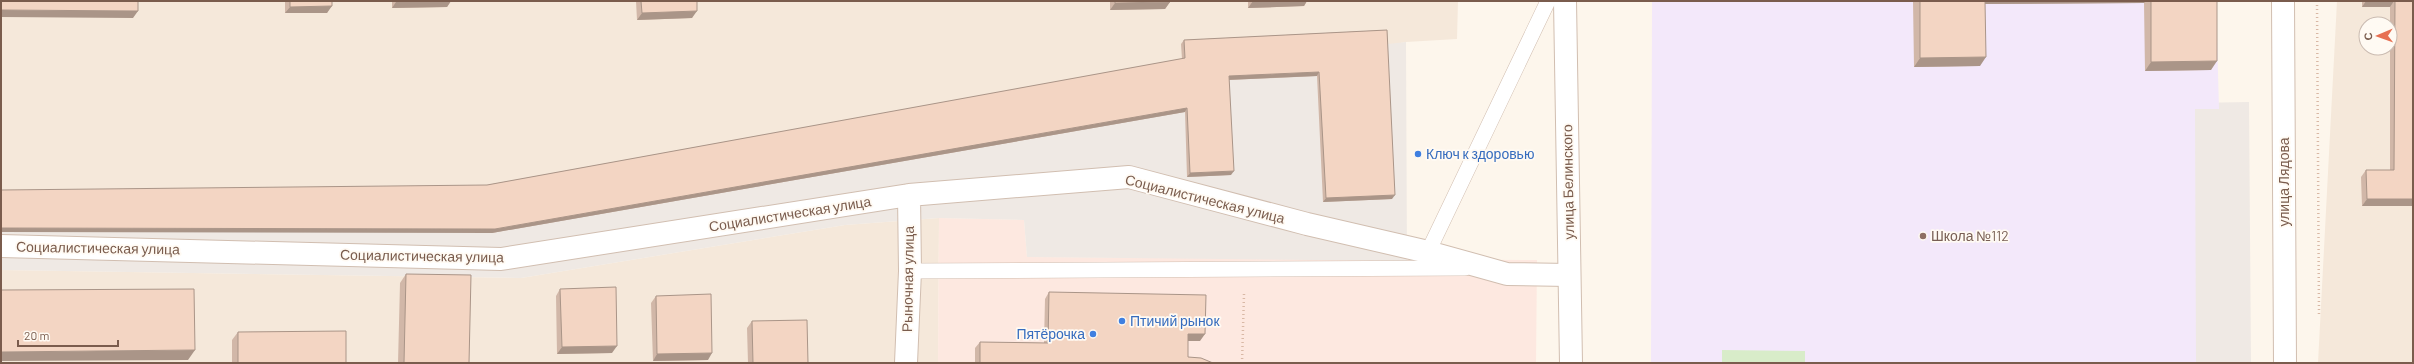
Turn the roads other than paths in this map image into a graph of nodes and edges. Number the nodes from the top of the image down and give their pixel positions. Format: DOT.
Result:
graph roads {
  1 [pos="1548,1"];
  2 [pos="1565,1"];
  3 [pos="2283,1"];
  4 [pos="910,196"];
  5 [pos="1,246"];
  6 [pos="1428,252"];
  7 [pos="1485,268"];
  8 [pos="910,271"];
  9 [pos="1569,274"];
  10 [pos="906,363"];
  11 [pos="1571,363"];
  12 [pos="2285,363"];
  1 -- 6 [label="lane"];
  2 -- 9 [label="street, улица Белинского"];
  3 -- 12 [label="street, улица Лядова"];
  4 -- 5 [label="street, Социалистическая улица"];
  4 -- 6 [label="street, Социалистическая улица"];
  4 -- 8 [label="street, Рыночная улица"];
  6 -- 7 [label="street, Социалистическая улица"];
  7 -- 8 [label="lane"];
  7 -- 9 [label="street, Социалистическая улица"];
  8 -- 10 [label="street, Рыночная улица"];
  9 -- 11 [label="street, улица Белинского"];
}
